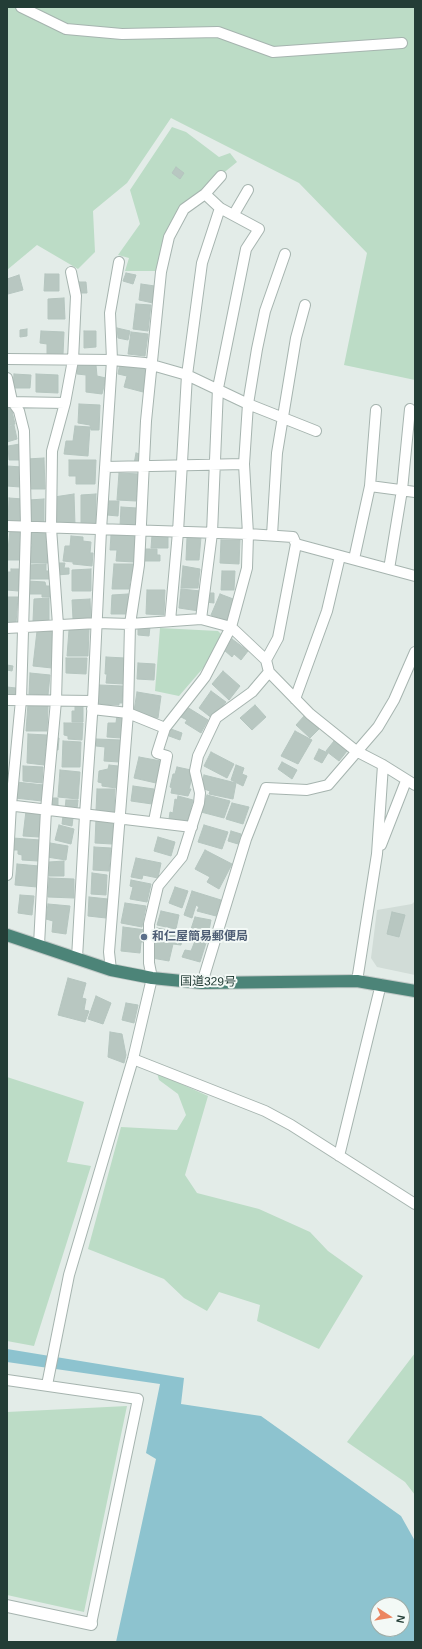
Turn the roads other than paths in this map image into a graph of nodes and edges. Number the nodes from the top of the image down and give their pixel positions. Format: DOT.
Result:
graph roads {
  1 [pos="21,7"];
  2 [pos="402,44"];
  3 [pos="221,176"];
  4 [pos="248,190"];
  5 [pos="205,194"];
  6 [pos="220,208"];
  7 [pos="234,214"];
  8 [pos="284,254"];
  9 [pos="119,262"];
  10 [pos="71,272"];
  11 [pos="305,305"];
  12 [pos="7,359"];
  13 [pos="73,360"];
  14 [pos="112,360"];
  15 [pos="151,365"];
  16 [pos="187,375"];
  17 [pos="7,378"];
  18 [pos="218,388"];
  19 [pos="10,401"];
  20 [pos="64,403"];
  21 [pos="248,404"];
  22 [pos="410,409"];
  23 [pos="376,410"];
  24 [pos="283,417"];
  25 [pos="316,430"];
  26 [pos="215,464"];
  27 [pos="244,464"];
  28 [pos="181,466"];
  29 [pos="105,467"];
  30 [pos="143,467"];
  31 [pos="370,486"];
  32 [pos="402,490"];
  33 [pos="415,492"];
  34 [pos="7,526"];
  35 [pos="26,527"];
  36 [pos="51,528"];
  37 [pos="101,530"];
  38 [pos="139,531"];
  39 [pos="178,532"];
  40 [pos="212,533"];
  41 [pos="248,534"];
  42 [pos="272,536"];
  43 [pos="296,544"];
  44 [pos="340,556"];
  45 [pos="354,559"];
  46 [pos="389,569"];
  47 [pos="415,576"];
  48 [pos="201,619"];
  49 [pos="170,621"];
  50 [pos="97,623"];
  51 [pos="130,624"];
  52 [pos="58,625"];
  53 [pos="23,627"];
  54 [pos="230,627"];
  55 [pos="7,628"];
  56 [pos="415,652"];
  57 [pos="266,660"];
  58 [pos="269,672"];
  59 [pos="296,699"];
  60 [pos="7,700"];
  61 [pos="21,700"];
  62 [pos="56,701"];
  63 [pos="92,705"];
  64 [pos="128,713"];
  65 [pos="165,728"];
  66 [pos="356,751"];
  67 [pos="383,765"];
  68 [pos="406,781"];
  69 [pos="415,786"];
  70 [pos="9,805"];
  71 [pos="46,810"];
  72 [pos="85,815"];
  73 [pos="120,818"];
  74 [pos="154,821"];
  75 [pos="192,827"];
  76 [pos="377,854"];
  77 [pos="7,875"];
  78 [pos="7,935"];
  79 [pos="39,945"];
  80 [pos="77,958"];
  81 [pos="111,970"];
  82 [pos="152,978"];
  83 [pos="357,981"];
  84 [pos="202,983"];
  85 [pos="381,984"];
  86 [pos="415,991"];
  87 [pos="133,1059"];
  88 [pos="339,1156"];
  89 [pos="415,1204"];
  90 [pos="7,1380"];
  91 [pos="46,1385"];
  92 [pos="7,1606"];
  93 [pos="91,1624"];
  1 -- 2 [label="street"];
  3 -- 5 [label="street"];
  4 -- 7 [label="street"];
  5 -- 6 [label="street"];
  5 -- 15 [label="street"];
  6 -- 7 [label="street"];
  6 -- 16 [label="street"];
  7 -- 18 [label="street"];
  8 -- 21 [label="street"];
  9 -- 14 [label="street"];
  10 -- 13 [label="street"];
  11 -- 24 [label="street"];
  12 -- 13 [label="street"];
  13 -- 14 [label="street"];
  13 -- 20 [label="street"];
  14 -- 15 [label="street"];
  14 -- 29 [label="street"];
  15 -- 16 [label="street"];
  15 -- 30 [label="street"];
  16 -- 18 [label="street"];
  16 -- 28 [label="street"];
  17 -- 19 [label="street"];
  18 -- 21 [label="street"];
  18 -- 26 [label="street"];
  19 -- 20 [label="street"];
  19 -- 35 [label="street"];
  20 -- 36 [label="street"];
  21 -- 24 [label="street"];
  21 -- 27 [label="street"];
  22 -- 32 [label="street"];
  23 -- 31 [label="street"];
  24 -- 25 [label="street"];
  24 -- 42 [label="street"];
  26 -- 27 [label="street"];
  26 -- 28 [label="street"];
  26 -- 40 [label="street"];
  27 -- 41 [label="street"];
  28 -- 30 [label="street"];
  28 -- 39 [label="street"];
  29 -- 30 [label="street"];
  29 -- 37 [label="street"];
  30 -- 38 [label="street"];
  31 -- 32 [label="street"];
  31 -- 45 [label="street"];
  32 -- 33 [label="street"];
  32 -- 46 [label="street"];
  34 -- 35 [label="street"];
  35 -- 36 [label="street"];
  35 -- 53 [label="street"];
  36 -- 37 [label="street"];
  36 -- 52 [label="street"];
  37 -- 38 [label="street"];
  37 -- 50 [label="street"];
  38 -- 39 [label="street"];
  38 -- 51 [label="street"];
  39 -- 40 [label="street"];
  39 -- 49 [label="street"];
  40 -- 41 [label="street"];
  40 -- 48 [label="street"];
  41 -- 42 [label="street"];
  41 -- 54 [label="street"];
  42 -- 43 [label="street"];
  43 -- 44 [label="street"];
  43 -- 57 [label="street"];
  44 -- 45 [label="street"];
  44 -- 59 [label="street"];
  45 -- 46 [label="street"];
  46 -- 47 [label="street"];
  48 -- 49 [label="street"];
  48 -- 54 [label="street"];
  49 -- 51 [label="street"];
  50 -- 51 [label="street"];
  50 -- 52 [label="street"];
  50 -- 63 [label="street"];
  51 -- 64 [label="street"];
  52 -- 53 [label="street"];
  52 -- 62 [label="street"];
  53 -- 55 [label="street"];
  53 -- 61 [label="street"];
  54 -- 57 [label="street"];
  54 -- 65 [label="street"];
  56 -- 66 [label="street"];
  57 -- 58 [label="street"];
  58 -- 59 [label="street"];
  58 -- 75 [label="street"];
  59 -- 66 [label="street"];
  60 -- 61 [label="street"];
  61 -- 62 [label="street"];
  61 -- 70 [label="street"];
  62 -- 63 [label="street"];
  62 -- 71 [label="street"];
  63 -- 64 [label="street"];
  63 -- 72 [label="street"];
  64 -- 65 [label="street"];
  64 -- 73 [label="street"];
  65 -- 74 [label="street"];
  66 -- 67 [label="street"];
  66 -- 84 [label="street"];
  67 -- 68 [label="street"];
  67 -- 76 [label="street"];
  68 -- 69 [label="street"];
  68 -- 76 [label="street"];
  70 -- 71 [label="street"];
  70 -- 77 [label="street"];
  71 -- 72 [label="street"];
  71 -- 79 [label="street"];
  72 -- 73 [label="street"];
  72 -- 80 [label="street"];
  73 -- 74 [label="street"];
  73 -- 81 [label="street"];
  74 -- 75 [label="street"];
  75 -- 82 [label="street"];
  76 -- 83 [label="street"];
  78 -- 79 [label="highway, 国道329号"];
  79 -- 80 [label="highway, 国道329号"];
  80 -- 81 [label="highway, 国道329号"];
  81 -- 82 [label="highway, 国道329号"];
  82 -- 84 [label="highway, 国道329号"];
  82 -- 87 [label="street"];
  83 -- 84 [label="highway, 国道329号"];
  83 -- 85 [label="highway, 国道329号"];
  85 -- 86 [label="highway, 国道329号"];
  85 -- 88 [label="street"];
  87 -- 88 [label="street"];
  87 -- 91 [label="street"];
  88 -- 89 [label="street"];
  90 -- 91 [label="street"];
  91 -- 93 [label="street"];
  92 -- 93 [label="street"];
}
